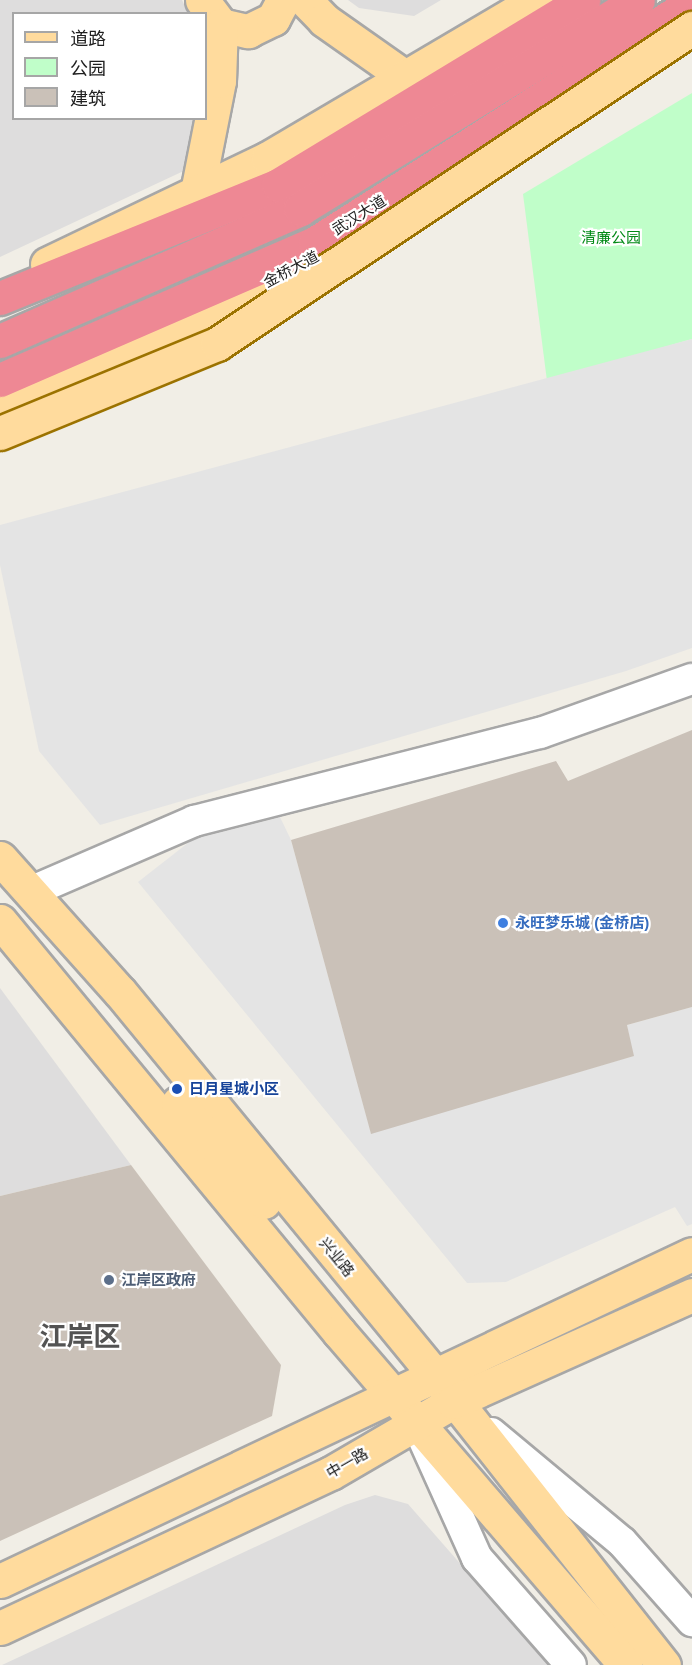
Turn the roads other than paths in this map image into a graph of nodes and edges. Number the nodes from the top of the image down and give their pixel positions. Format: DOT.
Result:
graph roads {
  1 [pos="284,0"];
  2 [pos="304,0"];
  3 [pos="536,0"];
  4 [pos="583,0"];
  5 [pos="638,0"];
  6 [pos="692,3"];
  7 [pos="212,12"];
  8 [pos="692,29"];
  9 [pos="405,77"];
  10 [pos="197,192"];
  11 [pos="0,284"];
  12 [pos="0,298"];
  13 [pos="0,341"];
  14 [pos="0,380"];
  15 [pos="0,409"];
  16 [pos="0,433"];
  17 [pos="692,679"];
  18 [pos="0,858"];
  19 [pos="15,891"];
  20 [pos="0,921"];
  21 [pos="692,1254"];
  22 [pos="692,1295"];
  23 [pos="434,1374"];
  24 [pos="391,1393"];
  25 [pos="453,1402"];
  26 [pos="416,1422"];
  27 [pos="0,1581"];
  28 [pos="692,1621"];
  29 [pos="0,1628"];
  30 [pos="571,1665"];
  31 [pos="626,1665"];
  32 [pos="664,1665"];
  1 -- 7 [label="main road"];
  2 -- 9 [label="main road"];
  3 -- 9 [label="main road"];
  4 -- 12 [label="highway"];
  5 -- 13 [label="highway"];
  6 -- 14 [label="highway, 武汉大道"];
  7 -- 10 [label="main road"];
  8 -- 15 [label="main road, 金桥大道"];
  8 -- 16 [label="main road, bridge"];
  9 -- 10 [label="main road"];
  10 -- 11 [label="main road"];
  17 -- 19 [label="street"];
  18 -- 19 [label="main road, 兴业路"];
  19 -- 23 [label="main road, 兴业路"];
  19 -- 23 [label="main road"];
  20 -- 24 [label="main road"];
  21 -- 23 [label="main road"];
  22 -- 25 [label="main road, 中一路"];
  23 -- 24 [label="main road"];
  23 -- 25 [label="main road, 兴业路"];
  24 -- 26 [label="main road"];
  24 -- 27 [label="main road"];
  25 -- 26 [label="main road, 中一路"];
  25 -- 28 [label="street"];
  25 -- 32 [label="main road, 兴业路"];
  26 -- 29 [label="main road, 中一路"];
  26 -- 30 [label="street"];
  26 -- 31 [label="main road"];
}
